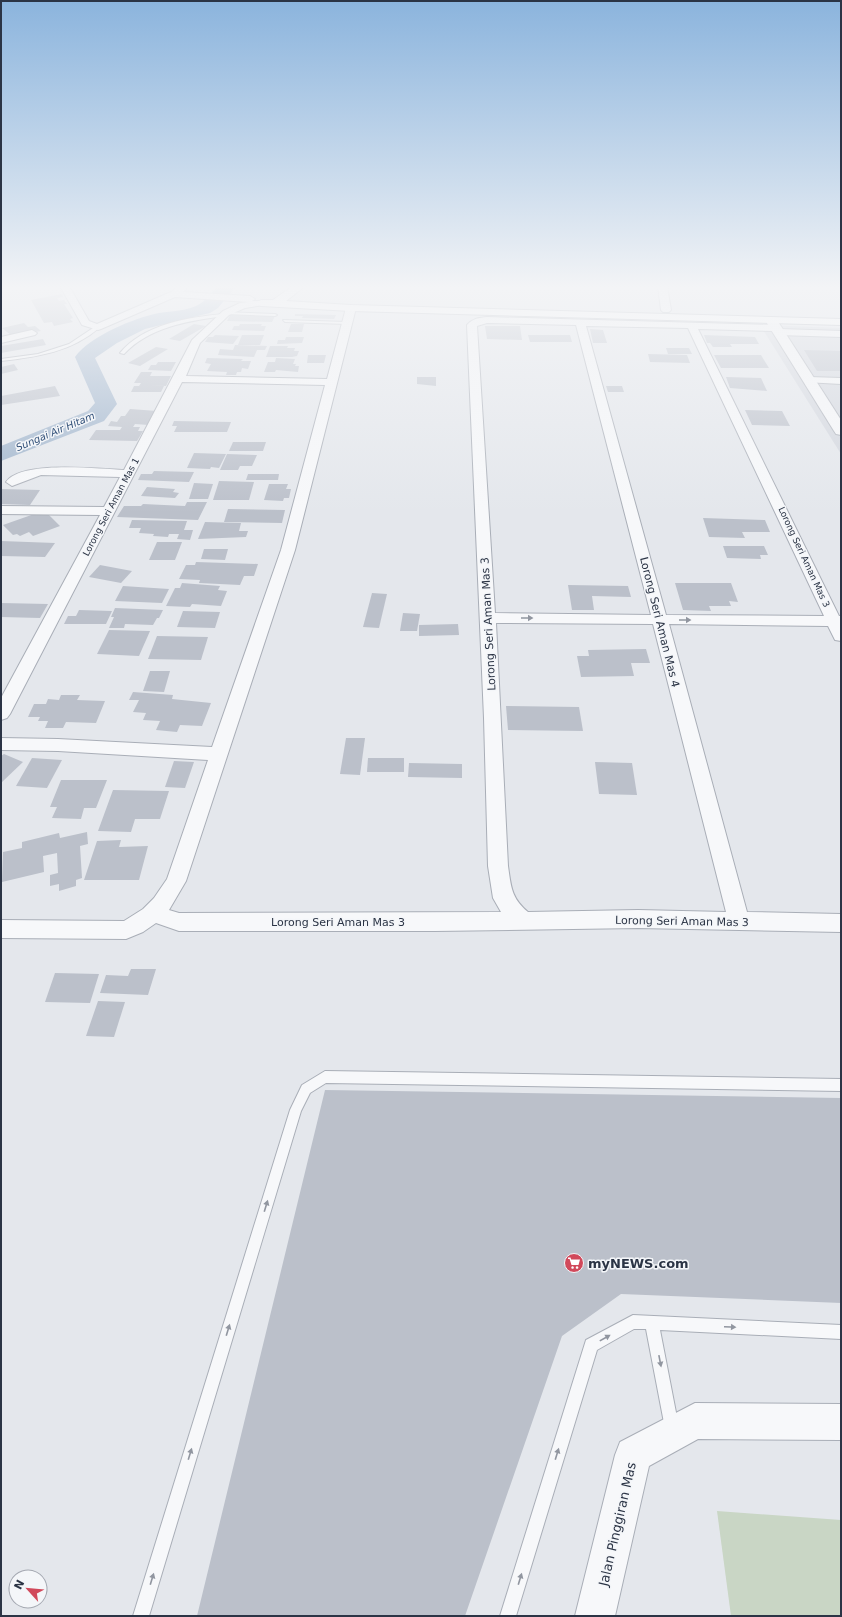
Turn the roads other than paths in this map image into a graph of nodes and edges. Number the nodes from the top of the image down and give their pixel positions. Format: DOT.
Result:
graph roads {
  1 [pos="187,361"];
  2 [pos="337,361"];
  3 [pos="474,361"];
  4 [pos="591,361"];
  5 [pos="709,361"];
  6 [pos="797,361"];
  7 [pos="179,379"];
  8 [pos="809,380"];
  9 [pos="841,381"];
  10 [pos="332,382"];
  11 [pos="841,431"];
  12 [pos="128,474"];
  13 [pos="12,482"];
  14 [pos="1,510"];
  15 [pos="108,511"];
  16 [pos="488,618"];
  17 [pos="659,619"];
  18 [pos="837,621"];
  19 [pos="841,636"];
  20 [pos="1,714"];
  21 [pos="1,744"];
  22 [pos="219,754"];
  23 [pos="153,913"];
  24 [pos="524,921"];
  25 [pos="739,921"];
  26 [pos="841,923"];
  27 [pos="1,929"];
  28 [pos="841,1085"];
  29 [pos="652,1323"];
  30 [pos="841,1332"];
  31 [pos="841,1422"];
  32 [pos="673,1433"];
  33 [pos="141,1616"];
  34 [pos="508,1616"];
  35 [pos="595,1616"];
  1 -- 7 [label="street, Lorong Seri Aman Mas 1"];
  2 -- 10 [label="street"];
  3 -- 16 [label="street, Lorong Seri Aman Mas 3"];
  4 -- 17 [label="street, Lorong Seri Aman Mas 4"];
  5 -- 18 [label="street, Lorong Seri Aman Mas 3"];
  6 -- 8 [label="street"];
  7 -- 10 [label="street"];
  7 -- 12 [label="street, Lorong Seri Aman Mas 1"];
  8 -- 9 [label="street"];
  8 -- 11 [label="street"];
  10 -- 22 [label="street"];
  12 -- 13 [label="street"];
  12 -- 15 [label="street, Lorong Seri Aman Mas 1"];
  14 -- 15 [label="street"];
  15 -- 20 [label="street, Lorong Seri Aman Mas 1"];
  16 -- 17 [label="street, one-way"];
  16 -- 24 [label="street, Lorong Seri Aman Mas 3"];
  17 -- 18 [label="street, one-way"];
  17 -- 25 [label="street, Lorong Seri Aman Mas 4"];
  18 -- 19 [label="street, Lorong Seri Aman Mas 3"];
  21 -- 22 [label="street"];
  22 -- 23 [label="street"];
  23 -- 24 [label="street, Lorong Seri Aman Mas 3"];
  23 -- 27 [label="street"];
  24 -- 25 [label="street, Lorong Seri Aman Mas 3"];
  25 -- 26 [label="street, Lorong Seri Aman Mas 3"];
  33 -- 28 [label="lane, one-way"];
  29 -- 30 [label="lane, one-way"];
  29 -- 32 [label="lane, one-way"];
  34 -- 29 [label="lane, one-way"];
  31 -- 32 [label="street, Jalan Pinggiran Mas"];
  32 -- 35 [label="street, Jalan Pinggiran Mas"];
}
